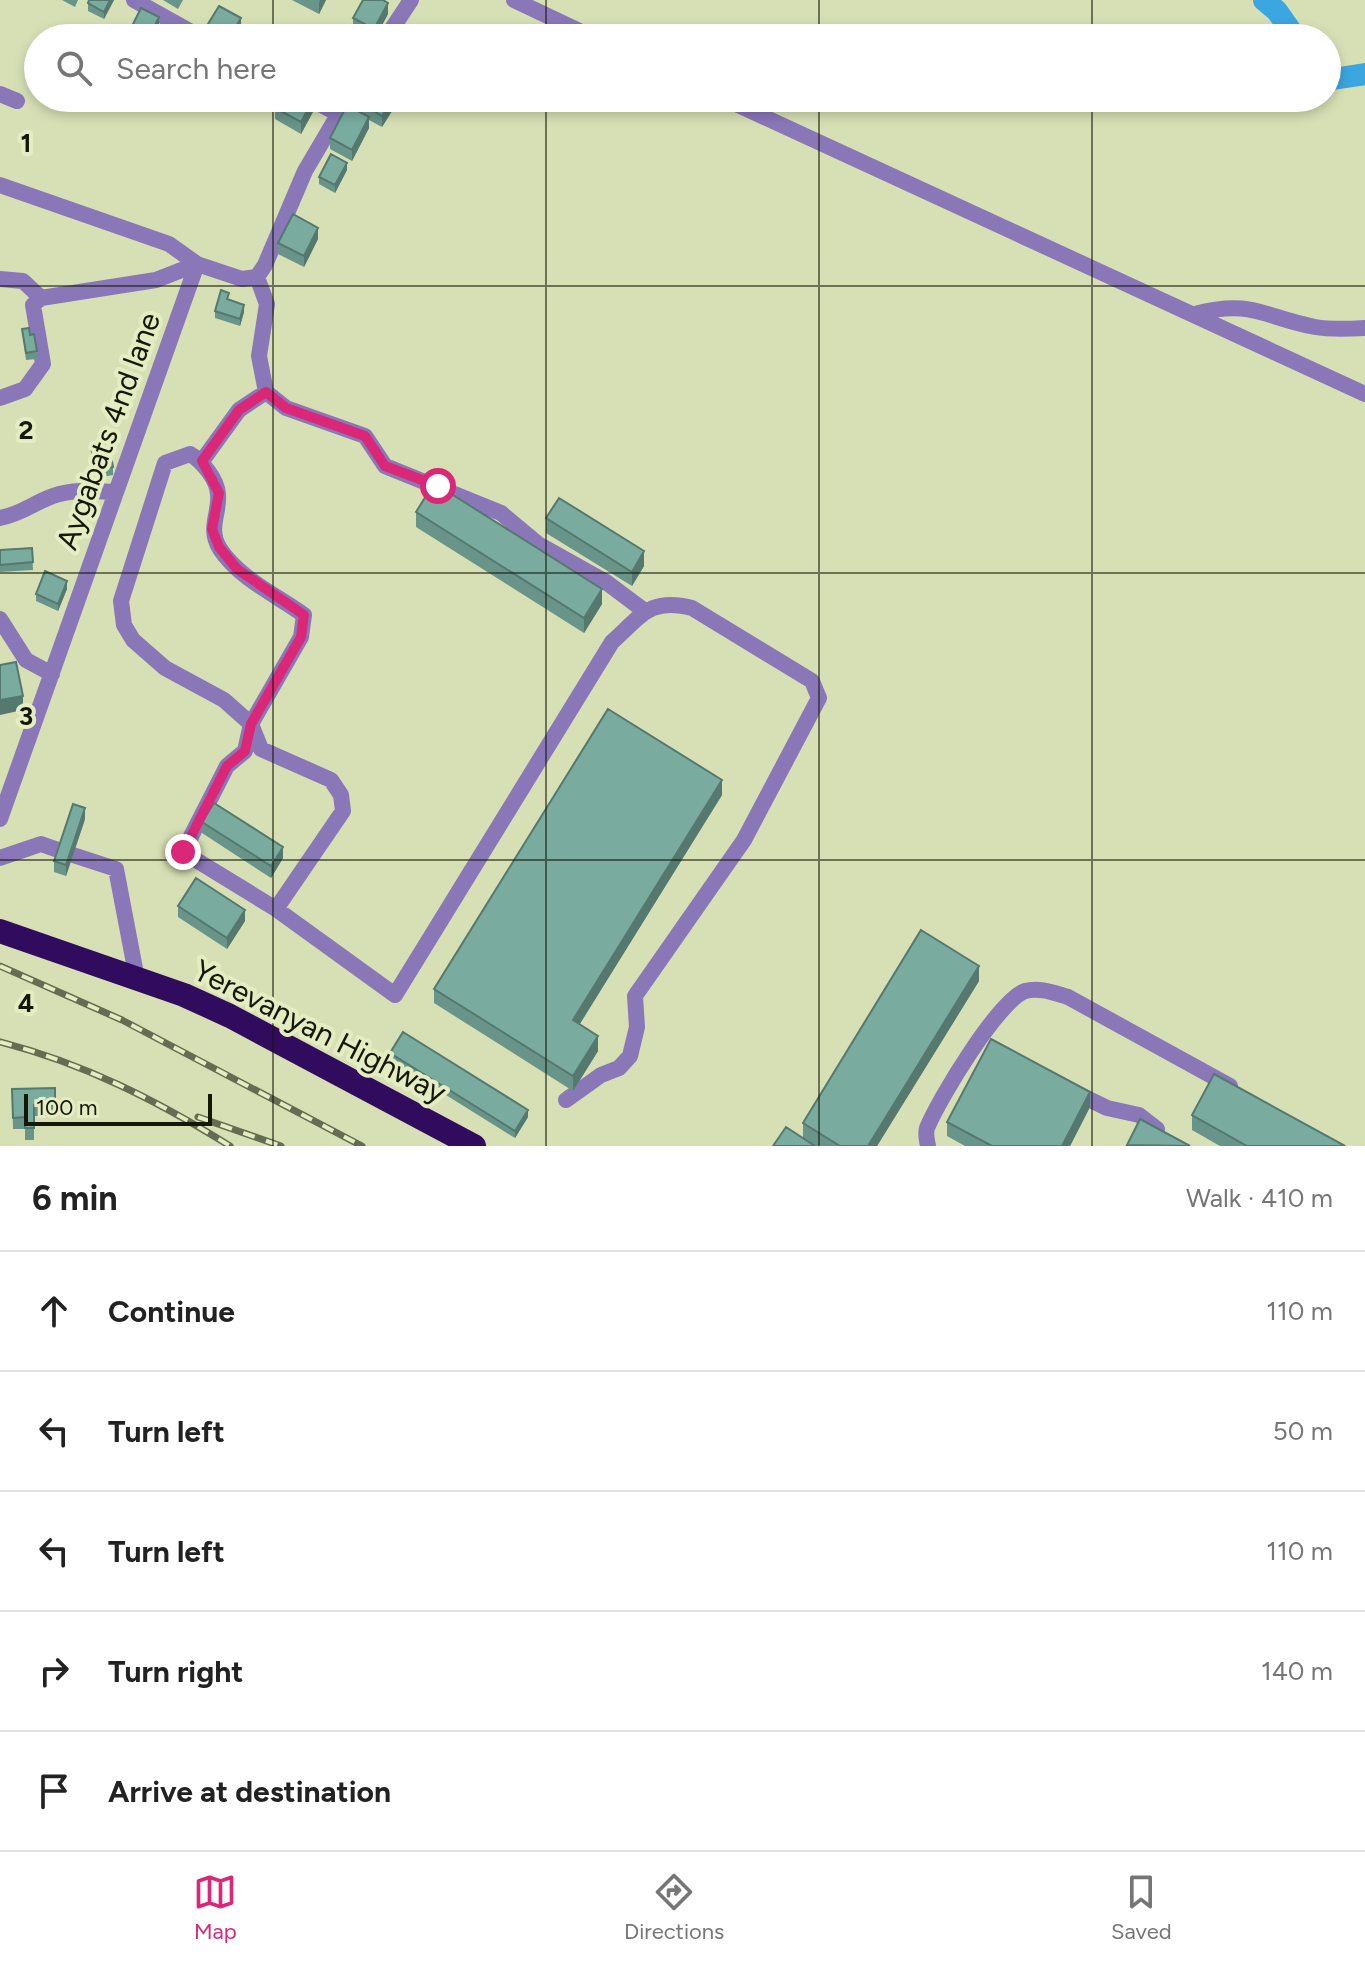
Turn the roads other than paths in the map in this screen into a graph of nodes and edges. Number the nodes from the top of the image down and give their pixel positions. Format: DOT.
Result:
graph roads {
  1 [pos="134,0"];
  2 [pos="411,0"];
  3 [pos="514,0"];
  4 [pos="177,24"];
  5 [pos="395,24"];
  6 [pos="565,24"];
  7 [pos="0,94"];
  8 [pos="17,101"];
  9 [pos="334,112"];
  10 [pos="754,112"];
  11 [pos="338,114"];
  12 [pos="0,185"];
  13 [pos="197,264"];
  14 [pos="257,277"];
  15 [pos="0,279"];
  16 [pos="41,298"];
  17 [pos="1195,314"];
  18 [pos="1365,328"];
  19 [pos="266,392"];
  20 [pos="1365,394"];
  21 [pos="0,398"];
  22 [pos="202,461"];
  23 [pos="116,492"];
  24 [pos="0,518"];
  25 [pos="646,612"];
  26 [pos="0,619"];
  27 [pos="52,674"];
  28 [pos="251,724"];
  29 [pos="1,815"];
  30 [pos="0,858"];
  31 [pos="276,909"];
  32 [pos="0,931"];
  33 [pos="137,979"];
  34 [pos="1054,1082"];
  35 [pos="1243,1093"];
  36 [pos="566,1100"];
  37 [pos="1157,1129"];
  38 [pos="474,1146"];
  39 [pos="928,1146"];
  1 -- 4 [label="street"];
  2 -- 5 [label="street"];
  3 -- 6 [label="street"];
  7 -- 8 [label="street"];
  9 -- 11 [label="street"];
  10 -- 17 [label="street"];
  11 -- 14 [label="street"];
  12 -- 13 [label="street"];
  13 -- 14 [label="street"];
  13 -- 16 [label="street"];
  13 -- 23 [label="street, Aygabats 4nd lane"];
  14 -- 19 [label="street"];
  15 -- 16 [label="street"];
  16 -- 21 [label="street"];
  17 -- 18 [label="street"];
  17 -- 20 [label="street"];
  19 -- 22 [label="street"];
  19 -- 25 [label="street"];
  22 -- 28 [label="street"];
  22 -- 28 [label="street"];
  23 -- 24 [label="street"];
  23 -- 27 [label="street, Aygabats 4nd lane"];
  25 -- 31 [label="street"];
  25 -- 36 [label="street"];
  26 -- 27 [label="street"];
  27 -- 29 [label="street, Aygabats 4nd lane"];
  28 -- 31 [label="street"];
  28 -- 31 [label="street"];
  30 -- 33 [label="street"];
  32 -- 33 [label="highway, Yerevanyan Highway"];
  33 -- 38 [label="highway, Yerevanyan Highway"];
  34 -- 37 [label="street"];
  35 -- 39 [label="street"];
}
